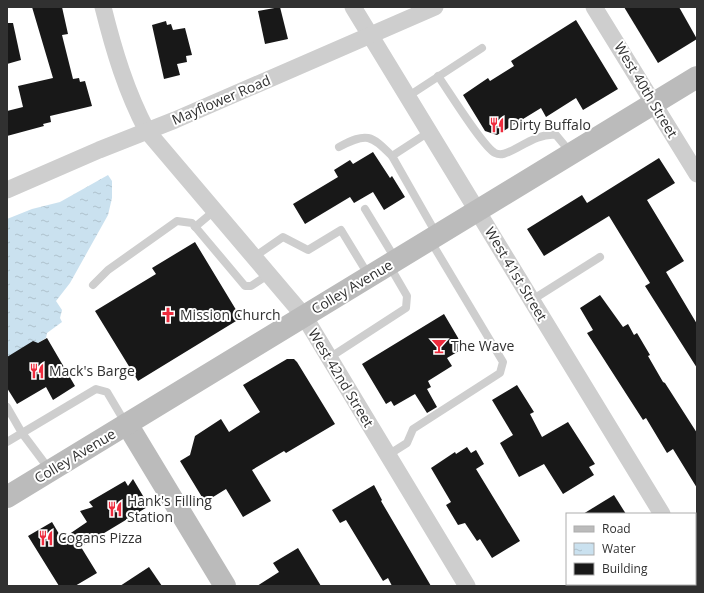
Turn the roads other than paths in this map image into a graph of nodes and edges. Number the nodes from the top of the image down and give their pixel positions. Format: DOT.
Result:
graph roads {
  1 [pos="103,7"];
  2 [pos="352,7"];
  3 [pos="435,7"];
  4 [pos="594,7"];
  5 [pos="368,36"];
  6 [pos="482,48"];
  7 [pos="438,76"];
  8 [pos="697,77"];
  9 [pos="407,97"];
  10 [pos="654,103"];
  11 [pos="147,131"];
  12 [pos="429,132"];
  13 [pos="339,147"];
  14 [pos="572,154"];
  15 [pos="392,156"];
  16 [pos="697,174"];
  17 [pos="7,190"];
  18 [pos="365,209"];
  19 [pos="214,211"];
  20 [pos="478,211"];
  21 [pos="195,227"];
  22 [pos="433,238"];
  23 [pos="254,257"];
  24 [pos="600,258"];
  25 [pos="392,263"];
  26 [pos="268,275"];
  27 [pos="370,276"];
  28 [pos="93,285"];
  29 [pos="532,300"];
  30 [pos="304,316"];
  31 [pos="329,358"];
  32 [pos="7,407"];
  33 [pos="127,424"];
  34 [pos="22,433"];
  35 [pos="7,442"];
  36 [pos="388,455"];
  37 [pos="50,471"];
  38 [pos="7,497"];
  39 [pos="661,513"];
  40 [pos="225,586"];
  41 [pos="467,586"];
  1 -- 11 [label="street, West 42nd Street"];
  2 -- 5 [label="street, West 41st Street"];
  3 -- 5 [label="street, Mayflower Road"];
  4 -- 10 [label="street, West 40th Street"];
  5 -- 9 [label="street, West 41st Street"];
  5 -- 11 [label="street, Mayflower Road"];
  6 -- 7 [label="lane"];
  7 -- 9 [label="lane"];
  7 -- 14 [label="lane"];
  8 -- 10 [label="main road, Colley Avenue"];
  9 -- 12 [label="street, West 41st Street"];
  10 -- 14 [label="main road, Colley Avenue"];
  10 -- 16 [label="street, West 40th Street"];
  11 -- 17 [label="street, Mayflower Road"];
  11 -- 19 [label="street, West 42nd Street"];
  12 -- 15 [label="lane"];
  12 -- 20 [label="street, West 41st Street"];
  13 -- 15 [label="lane"];
  14 -- 20 [label="main road, Colley Avenue"];
  15 -- 22 [label="lane"];
  18 -- 25 [label="lane"];
  19 -- 21 [label="lane"];
  19 -- 23 [label="street, West 42nd Street"];
  20 -- 22 [label="main road, Colley Avenue"];
  20 -- 29 [label="street, West 41st Street"];
  21 -- 26 [label="lane"];
  21 -- 28 [label="lane"];
  22 -- 25 [label="main road, Colley Avenue"];
  22 -- 36 [label="lane"];
  23 -- 26 [label="street, West 42nd Street"];
  23 -- 27 [label="lane"];
  24 -- 29 [label="lane"];
  25 -- 27 [label="main road, Colley Avenue"];
  25 -- 31 [label="lane"];
  26 -- 30 [label="street, West 42nd Street"];
  27 -- 30 [label="main road, Colley Avenue"];
  29 -- 39 [label="street, West 41st Street"];
  30 -- 31 [label="street, West 42nd Street"];
  30 -- 33 [label="main road, Colley Avenue"];
  31 -- 36 [label="street, West 42nd Street"];
  32 -- 34 [label="lane"];
  33 -- 34 [label="lane"];
  33 -- 37 [label="main road, Colley Avenue"];
  33 -- 40 [label="main road"];
  34 -- 35 [label="lane"];
  34 -- 37 [label="lane"];
  36 -- 41 [label="street, West 42nd Street"];
  37 -- 38 [label="main road, Colley Avenue"];
}
